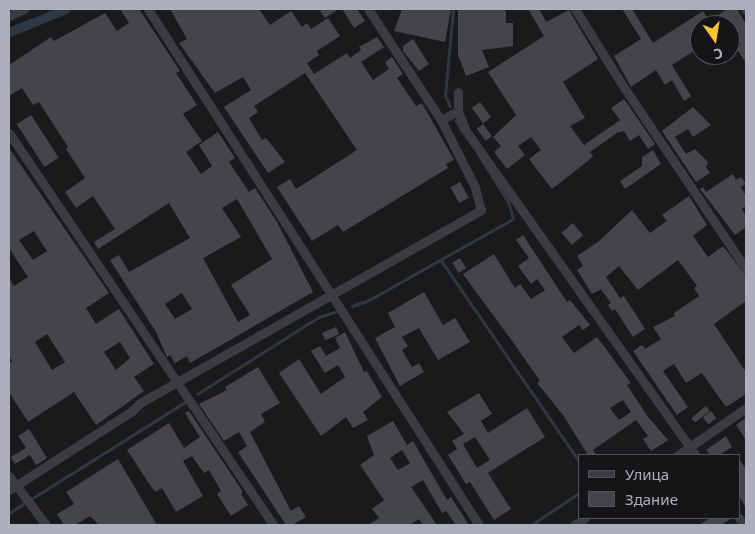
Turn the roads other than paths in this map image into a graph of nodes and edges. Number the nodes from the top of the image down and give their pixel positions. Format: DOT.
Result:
graph roads {
  1 [pos="24,9"];
  2 [pos="148,9"];
  3 [pos="368,9"];
  4 [pos="575,9"];
  5 [pos="9,16"];
  6 [pos="458,92"];
  7 [pos="458,112"];
  8 [pos="441,120"];
  9 [pos="9,133"];
  10 [pos="746,269"];
  11 [pos="334,294"];
  12 [pos="178,380"];
  13 [pos="746,408"];
  14 [pos="692,451"];
  15 [pos="9,476"];
  16 [pos="12,488"];
  17 [pos="46,525"];
  18 [pos="273,525"];
  19 [pos="479,525"];
  1 -- 5 [label="street"];
  2 -- 11 [label="street"];
  3 -- 8 [label="street"];
  4 -- 10 [label="street"];
  6 -- 7 [label="street"];
  7 -- 8 [label="street"];
  7 -- 14 [label="street"];
  8 -- 11 [label="street"];
  9 -- 12 [label="street"];
  11 -- 12 [label="street"];
  11 -- 19 [label="street"];
  12 -- 16 [label="street"];
  12 -- 18 [label="street"];
  13 -- 14 [label="street"];
  15 -- 16 [label="street"];
  16 -- 17 [label="street"];
}
